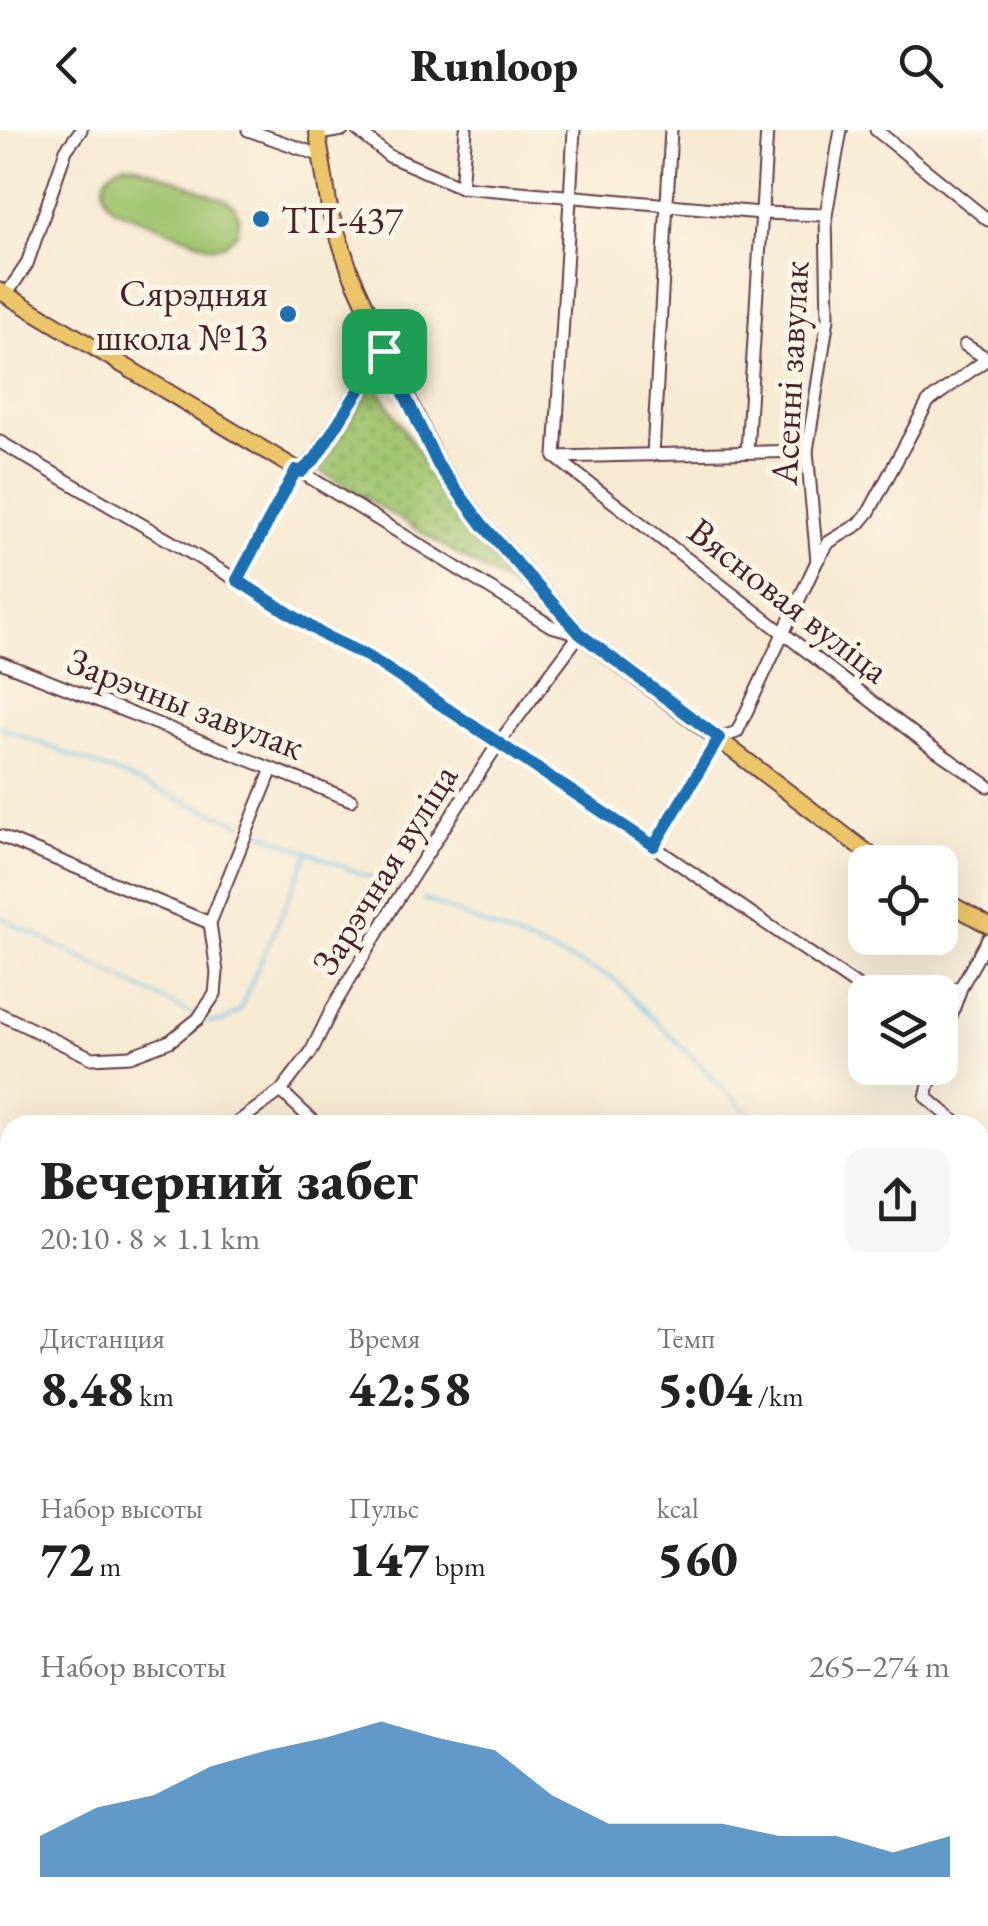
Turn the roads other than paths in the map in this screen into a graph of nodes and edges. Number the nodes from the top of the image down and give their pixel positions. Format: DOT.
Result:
graph roads {
  1 [pos="81,130"];
  2 [pos="248,130"];
  3 [pos="343,130"];
  4 [pos="356,130"];
  5 [pos="466,130"];
  6 [pos="574,130"];
  7 [pos="671,130"];
  8 [pos="768,130"];
  9 [pos="840,130"];
  10 [pos="876,130"];
  11 [pos="317,132"];
  12 [pos="319,155"];
  13 [pos="461,187"];
  14 [pos="570,197"];
  15 [pos="664,204"];
  16 [pos="760,213"];
  17 [pos="826,215"];
  18 [pos="988,218"];
  19 [pos="3,293"];
  20 [pos="965,344"];
  21 [pos="384,351"];
  22 [pos="988,359"];
  23 [pos="0,442"];
  24 [pos="747,452"];
  25 [pos="806,452"];
  26 [pos="653,455"];
  27 [pos="555,457"];
  28 [pos="298,471"];
  29 [pos="817,561"];
  30 [pos="237,580"];
  31 [pos="580,634"];
  32 [pos="784,634"];
  33 [pos="0,662"];
  34 [pos="719,738"];
  35 [pos="498,744"];
  36 [pos="272,769"];
  37 [pos="988,786"];
  38 [pos="351,800"];
  39 [pos="0,836"];
  40 [pos="858,845"];
  41 [pos="654,846"];
  42 [pos="958,908"];
  43 [pos="210,923"];
  44 [pos="988,926"];
  45 [pos="988,939"];
  46 [pos="848,980"];
  47 [pos="962,986"];
  48 [pos="958,988"];
  49 [pos="958,997"];
  50 [pos="0,1014"];
  51 [pos="929,1085"];
  52 [pos="281,1091"];
  53 [pos="250,1115"];
  54 [pos="306,1115"];
  55 [pos="947,1115"];
  1 -- 19 [label="street"];
  2 -- 12 [label="street"];
  3 -- 11 [label="street"];
  4 -- 13 [label="street"];
  5 -- 13 [label="street"];
  6 -- 14 [label="street"];
  7 -- 15 [label="street"];
  8 -- 16 [label="street"];
  9 -- 17 [label="street, Асенні завулак"];
  10 -- 18 [label="street"];
  11 -- 12 [label="main road"];
  12 -- 21 [label="main road"];
  13 -- 14 [label="street"];
  14 -- 15 [label="street"];
  14 -- 27 [label="street"];
  15 -- 16 [label="street"];
  15 -- 26 [label="street"];
  16 -- 17 [label="street"];
  16 -- 24 [label="street"];
  17 -- 25 [label="street, Асенні завулак"];
  19 -- 28 [label="main road"];
  20 -- 22 [label="street"];
  21 -- 28 [label="main road"];
  21 -- 31 [label="main road"];
  22 -- 29 [label="street"];
  23 -- 30 [label="street"];
  24 -- 25 [label="street"];
  24 -- 26 [label="street"];
  25 -- 29 [label="street, Асенні завулак"];
  26 -- 27 [label="street"];
  27 -- 32 [label="street, Вясновая вуліца"];
  28 -- 30 [label="street"];
  28 -- 31 [label="street"];
  29 -- 32 [label="street"];
  30 -- 35 [label="street"];
  31 -- 34 [label="main road"];
  31 -- 35 [label="street, Зарэчная вуліца"];
  32 -- 34 [label="street"];
  32 -- 37 [label="street, Вясновая вуліца"];
  33 -- 36 [label="street, Зарэчны завулак"];
  34 -- 40 [label="main road"];
  34 -- 41 [label="street"];
  35 -- 41 [label="street"];
  35 -- 52 [label="street, Зарэчная вуліца"];
  36 -- 38 [label="street, Зарэчны завулак"];
  36 -- 43 [label="street"];
  39 -- 43 [label="street"];
  41 -- 46 [label="street"];
  42 -- 44 [label="main road"];
  43 -- 50 [label="street"];
  45 -- 47 [label="street"];
  47 -- 48 [label="street"];
  47 -- 49 [label="street"];
  51 -- 55 [label="street"];
  52 -- 53 [label="street, Зарэчная вуліца"];
  52 -- 54 [label="street"];
}
